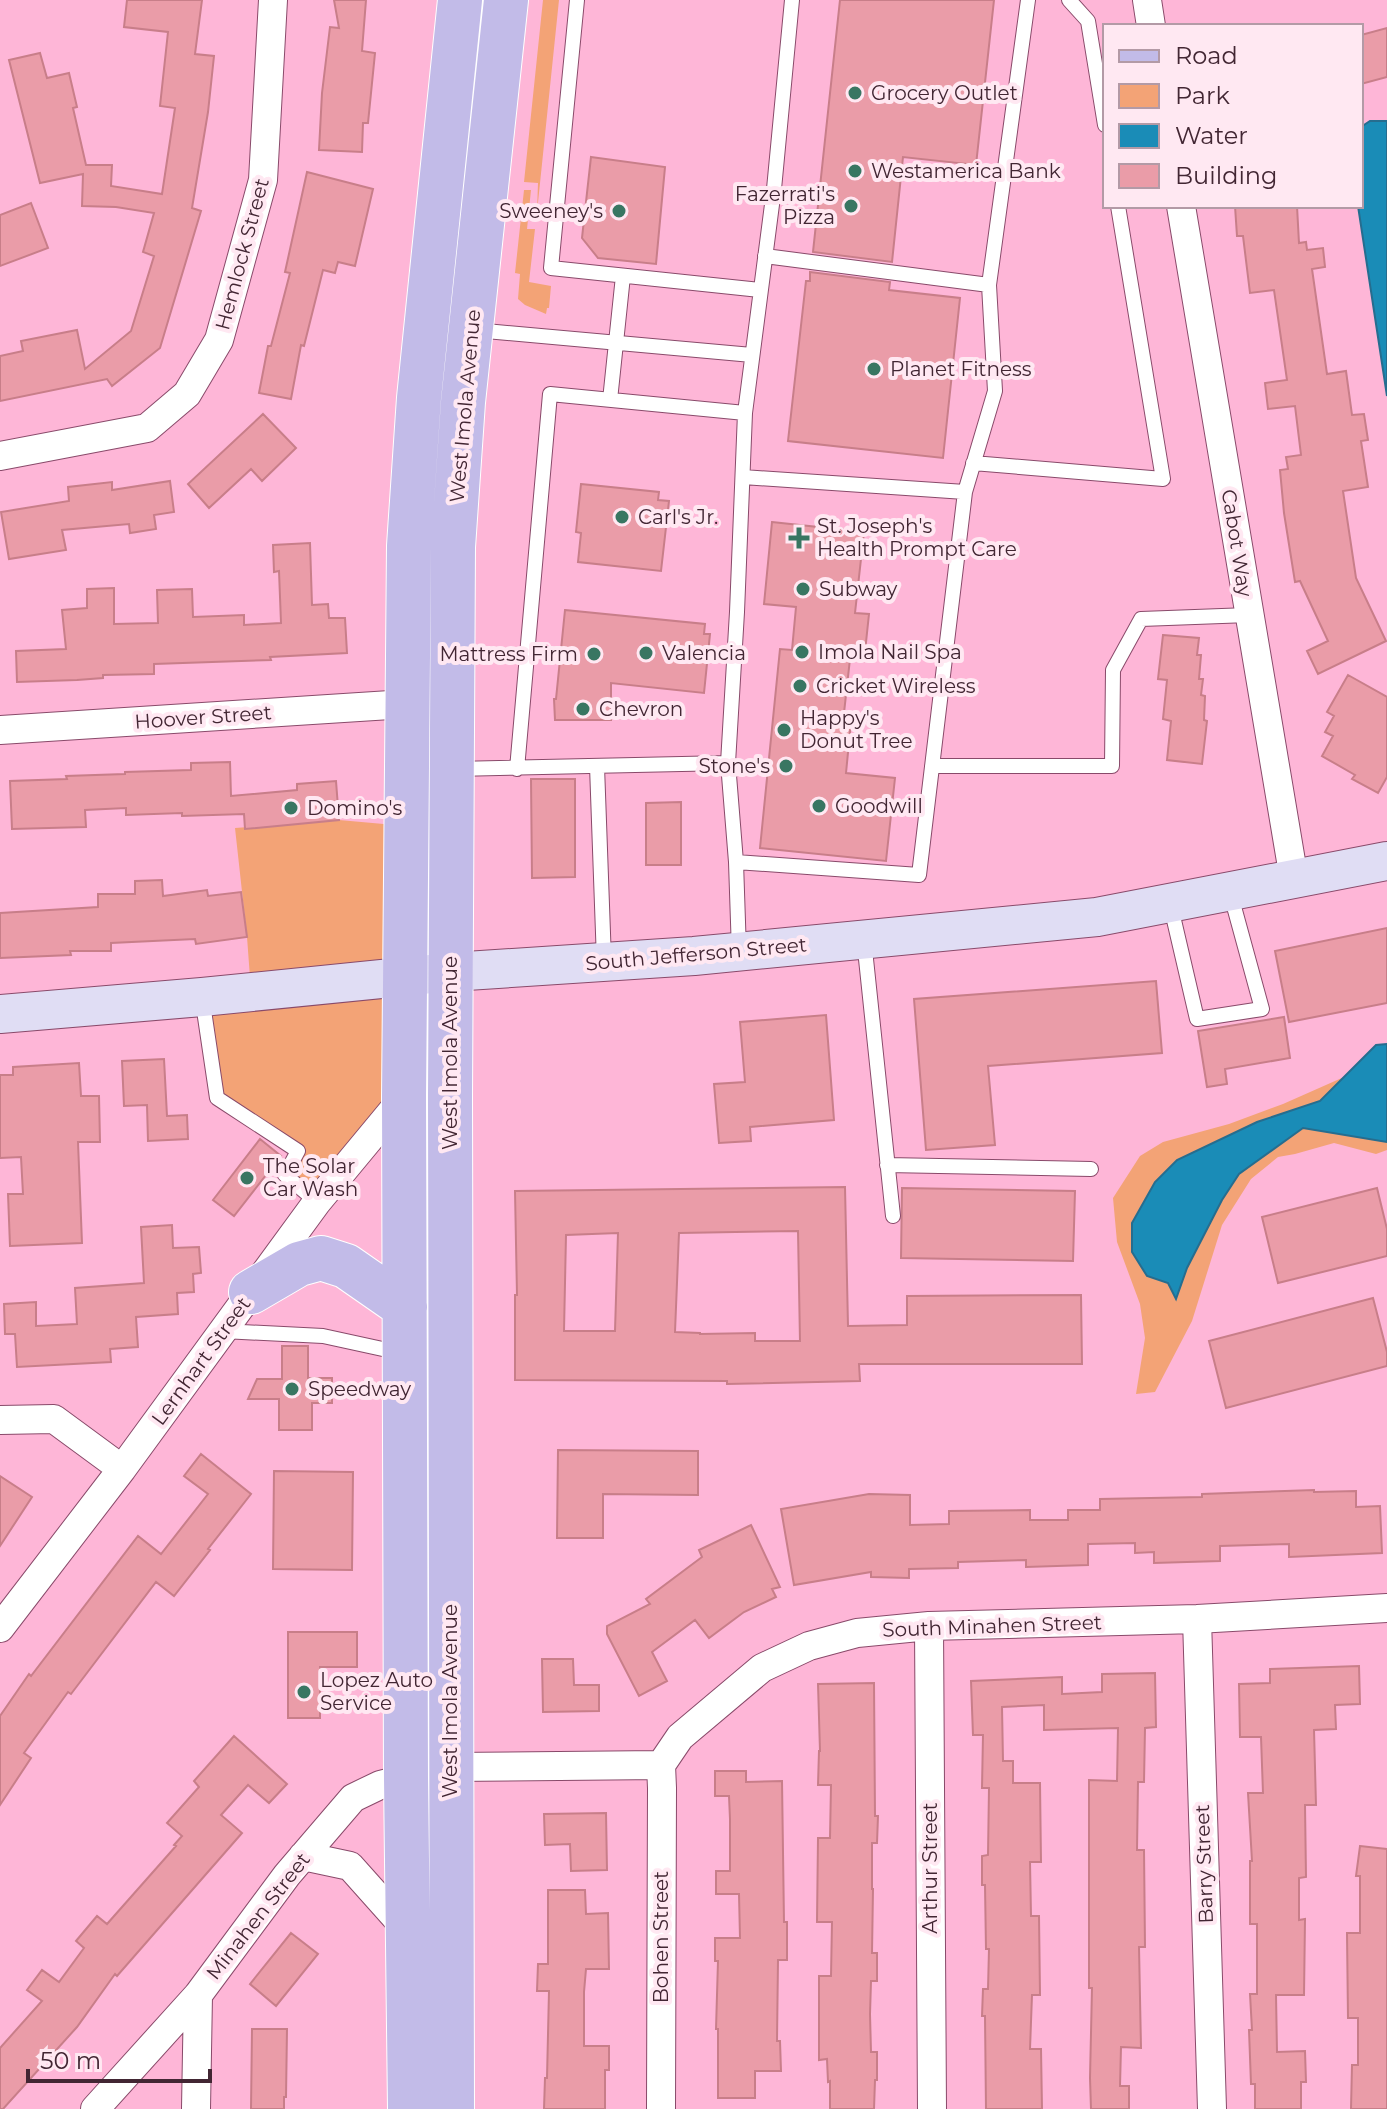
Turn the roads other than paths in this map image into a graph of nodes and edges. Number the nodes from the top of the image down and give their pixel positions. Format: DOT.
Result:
graph roads {
  1 [pos="273,0"];
  2 [pos="460,0"];
  3 [pos="506,0"];
  4 [pos="577,0"];
  5 [pos="792,0"];
  6 [pos="1028,0"];
  7 [pos="1069,0"];
  8 [pos="1147,0"];
  9 [pos="1151,24"];
  10 [pos="1103,113"];
  11 [pos="1118,208"];
  12 [pos="1181,208"];
  13 [pos="765,256"];
  14 [pos="623,276"];
  15 [pos="989,285"];
  16 [pos="760,290"];
  17 [pos="471,329"];
  18 [pos="616,343"];
  19 [pos="752,355"];
  20 [pos="610,400"];
  21 [pos="745,413"];
  22 [pos="0,456"];
  23 [pos="973,463"];
  24 [pos="743,477"];
  25 [pos="965,492"];
  26 [pos="1249,615"];
  27 [pos="406,704"];
  28 [pos="0,730"];
  29 [pos="728,763"];
  30 [pos="597,766"];
  31 [pos="932,766"];
  32 [pos="451,769"];
  33 [pos="517,769"];
  34 [pos="1387,861"];
  35 [pos="736,862"];
  36 [pos="1294,879"];
  37 [pos="1230,892"];
  38 [pos="1170,903"];
  39 [pos="864,940"];
  40 [pos="739,952"];
  41 [pos="604,962"];
  42 [pos="451,972"];
  43 [pos="405,976"];
  44 [pos="202,997"];
  45 [pos="0,1014"];
  46 [pos="404,1097"];
  47 [pos="887,1165"];
  48 [pos="1091,1169"];
  49 [pos="317,1202"];
  50 [pos="893,1216"];
  51 [pos="251,1292"];
  52 [pos="405,1307"];
  53 [pos="222,1331"];
  54 [pos="405,1353"];
  55 [pos="0,1420"];
  56 [pos="122,1469"];
  57 [pos="1387,1608"];
  58 [pos="1197,1619"];
  59 [pos="929,1626"];
  60 [pos="0,1628"];
  61 [pos="661,1765"];
  62 [pos="450,1767"];
  63 [pos="406,1778"];
  64 [pos="303,1856"];
  65 [pos="408,1931"];
  66 [pos="198,1995"];
  67 [pos="95,2109"];
  68 [pos="196,2109"];
  69 [pos="410,2109"];
  70 [pos="452,2109"];
  71 [pos="661,2109"];
  72 [pos="932,2109"];
  73 [pos="1212,2109"];
  1 -- 22 [label="street, Hemlock Street"];
  2 -- 27 [label="main road"];
  3 -- 17 [label="main road, West Imola Avenue"];
  4 -- 14 [label="lane"];
  5 -- 13 [label="lane"];
  6 -- 15 [label="lane"];
  7 -- 10 [label="lane"];
  8 -- 9 [label="street"];
  11 -- 23 [label="lane"];
  12 -- 26 [label="street, Cabot Way"];
  13 -- 15 [label="lane"];
  13 -- 16 [label="lane"];
  14 -- 16 [label="lane"];
  14 -- 18 [label="lane"];
  15 -- 23 [label="lane"];
  16 -- 19 [label="lane"];
  17 -- 18 [label="lane"];
  17 -- 32 [label="main road, West Imola Avenue"];
  18 -- 19 [label="lane"];
  18 -- 20 [label="lane"];
  19 -- 21 [label="lane"];
  20 -- 21 [label="lane"];
  20 -- 33 [label="lane"];
  21 -- 24 [label="lane"];
  23 -- 25 [label="lane"];
  24 -- 25 [label="lane"];
  24 -- 29 [label="lane"];
  25 -- 31 [label="lane"];
  26 -- 31 [label="lane"];
  26 -- 36 [label="street, Cabot Way"];
  27 -- 28 [label="street, Hoover Street"];
  27 -- 43 [label="main road"];
  29 -- 30 [label="lane"];
  29 -- 35 [label="lane"];
  30 -- 33 [label="lane"];
  30 -- 41 [label="lane"];
  31 -- 35 [label="lane"];
  32 -- 33 [label="lane"];
  32 -- 42 [label="main road, West Imola Avenue"];
  34 -- 36 [label="street, South Jefferson Street"];
  35 -- 40 [label="lane"];
  36 -- 37 [label="street, South Jefferson Street"];
  37 -- 38 [label="street, South Jefferson Street"];
  37 -- 38 [label="lane"];
  38 -- 39 [label="street, South Jefferson Street"];
  39 -- 40 [label="street, South Jefferson Street"];
  39 -- 47 [label="lane"];
  40 -- 41 [label="street, South Jefferson Street"];
  41 -- 42 [label="street, South Jefferson Street"];
  42 -- 43 [label="street, South Jefferson Street"];
  42 -- 62 [label="main road, West Imola Avenue"];
  43 -- 44 [label="street, South Jefferson Street"];
  43 -- 46 [label="main road"];
  44 -- 45 [label="street, South Jefferson Street"];
  44 -- 49 [label="lane"];
  46 -- 49 [label="street, Lernhart Street"];
  46 -- 52 [label="main road"];
  47 -- 48 [label="lane"];
  47 -- 50 [label="lane"];
  49 -- 51 [label="street, Lernhart Street"];
  51 -- 52 [label="main road"];
  51 -- 53 [label="street, Lernhart Street"];
  52 -- 54 [label="main road"];
  53 -- 54 [label="lane"];
  53 -- 56 [label="street, Lernhart Street"];
  54 -- 63 [label="main road"];
  55 -- 56 [label="street"];
  56 -- 60 [label="street, Lernhart Street"];
  57 -- 58 [label="street, South Minahen Street"];
  58 -- 59 [label="street, South Minahen Street"];
  58 -- 73 [label="street, Barry Street"];
  59 -- 61 [label="street, South Minahen Street"];
  59 -- 72 [label="street, Arthur Street"];
  61 -- 62 [label="street"];
  61 -- 71 [label="street, Bohen Street"];
  62 -- 63 [label="street, Minahen Street"];
  62 -- 70 [label="main road, West Imola Avenue"];
  63 -- 64 [label="street, Minahen Street"];
  63 -- 65 [label="main road"];
  64 -- 65 [label="street"];
  64 -- 66 [label="street, Minahen Street"];
  65 -- 69 [label="main road"];
  66 -- 67 [label="street, Minahen Street"];
  66 -- 68 [label="street"];
}
